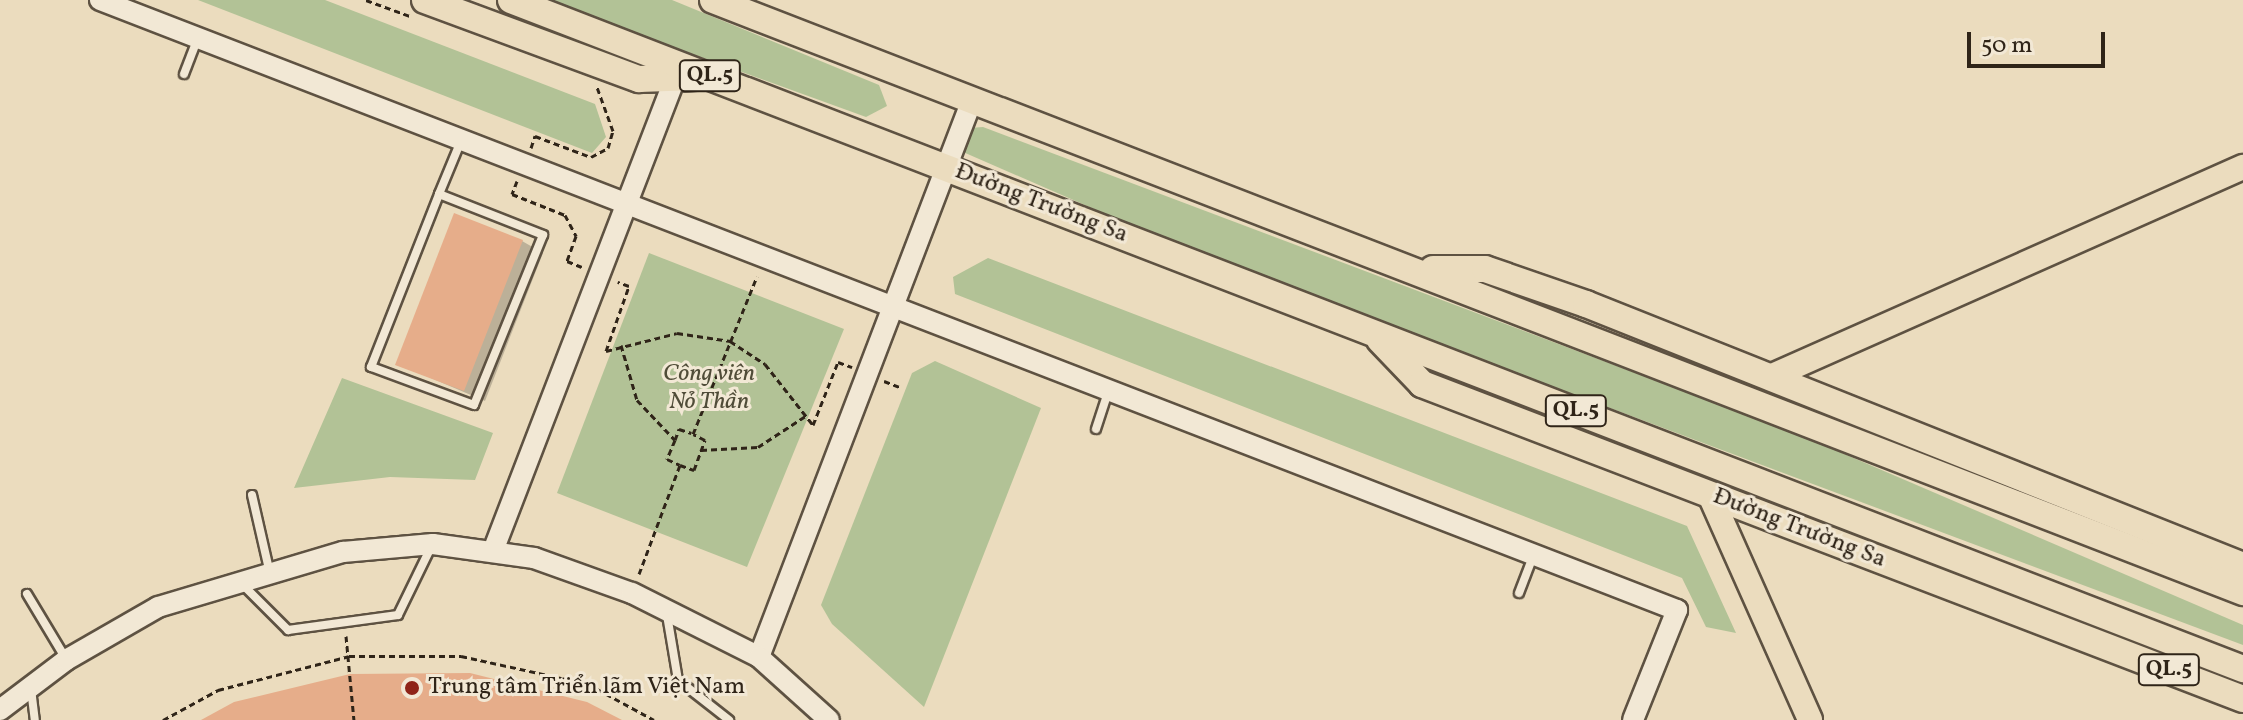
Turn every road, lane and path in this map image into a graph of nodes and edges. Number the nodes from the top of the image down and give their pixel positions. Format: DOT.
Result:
graph roads {
  1 [pos="100,0"];
  2 [pos="425,0"];
  3 [pos="511,0"];
  4 [pos="713,0"];
  5 [pos="744,0"];
  6 [pos="551,15"];
  7 [pos="771,22"];
  8 [pos="198,38"];
  9 [pos="539,42"];
  10 [pos="184,74"];
  11 [pos="709,76"];
  12 [pos="675,78"];
  13 [pos="972,100"];
  14 [pos="462,140"];
  15 [pos="2243,167"];
  16 [pos="946,168"];
  17 [pos="439,194"];
  18 [pos="627,204"];
  19 [pos="765,257"];
  20 [pos="1418,269"];
  21 [pos="895,308"];
  22 [pos="1373,333"];
  23 [pos="730,341"];
  24 [pos="621,345"];
  25 [pos="606,351"];
  26 [pos="869,375"];
  27 [pos="1770,377"];
  28 [pos="900,387"];
  29 [pos="1108,390"];
  30 [pos="807,415"];
  31 [pos="1096,429"];
  32 [pos="693,434"];
  33 [pos="675,440"];
  34 [pos="701,450"];
  35 [pos="680,465"];
  36 [pos="252,495"];
  37 [pos="1710,495"];
  38 [pos="433,544"];
  39 [pos="493,551"];
  40 [pos="1534,555"];
  41 [pos="2243,566"];
  42 [pos="269,569"];
  43 [pos="236,579"];
  44 [pos="2243,592"];
  45 [pos="632,593"];
  46 [pos="1519,593"];
  47 [pos="27,594"];
  48 [pos="666,610"];
  49 [pos="344,623"];
  50 [pos="349,656"];
  51 [pos="759,657"];
  52 [pos="66,660"];
  53 [pos="2243,669"];
  54 [pos="30,684"];
  55 [pos="2243,699"];
  56 [pos="0,710"];
  57 [pos="35,720"];
  58 [pos="163,720"];
  59 [pos="354,720"];
  60 [pos="654,720"];
  61 [pos="729,720"];
  62 [pos="829,720"];
  63 [pos="1633,720"];
  64 [pos="1810,720"];
  1 -- 8 [label="street"];
  2 -- 9 [label="highway, Đường Trường Sa / QL.5"];
  3 -- 6 [label="highway, Đường Trường Sa / QL.5"];
  4 -- 7 [label="highway"];
  5 -- 7 [label="highway"];
  6 -- 9 [label="highway"];
  6 -- 11 [label="highway, Đường Trường Sa / QL.5"];
  7 -- 13 [label="highway"];
  8 -- 10 [label="lane"];
  8 -- 14 [label="street"];
  9 -- 12 [label="highway, Đường Trường Sa / QL.5"];
  11 -- 12 [label="highway, Đường Trường Sa / QL.5"];
  11 -- 16 [label="highway, Đường Trường Sa / QL.5"];
  12 -- 18 [label="street"];
  13 -- 16 [label="street"];
  13 -- 20 [label="highway"];
  14 -- 17 [label="lane"];
  14 -- 18 [label="street"];
  15 -- 27 [label="main road"];
  16 -- 21 [label="street"];
  16 -- 22 [label="highway, Đường Trường Sa / QL.5"];
  17 -- 17 [label="lane"];
  18 -- 19 [label="street"];
  18 -- 39 [label="street"];
  19 -- 21 [label="street"];
  19 -- 23 [label="path"];
  20 -- 27 [label="highway"];
  20 -- 44 [label="highway"];
  21 -- 26 [label="street"];
  21 -- 29 [label="street"];
  22 -- 37 [label="highway, Đường Trường Sa / QL.5"];
  22 -- 53 [label="highway, Đường Trường Sa / QL.5"];
  23 -- 24 [label="path"];
  23 -- 30 [label="path"];
  23 -- 32 [label="path"];
  24 -- 25 [label="path"];
  24 -- 33 [label="path"];
  26 -- 28 [label="path"];
  26 -- 30 [label="path"];
  26 -- 51 [label="street"];
  27 -- 41 [label="highway"];
  29 -- 31 [label="lane"];
  29 -- 40 [label="street"];
  30 -- 34 [label="path"];
  32 -- 33 [label="path"];
  32 -- 34 [label="path"];
  33 -- 35 [label="path"];
  34 -- 35 [label="path"];
  35 -- 45 [label="path"];
  36 -- 42 [label="lane"];
  37 -- 55 [label="highway, Đường Trường Sa / QL.5"];
  37 -- 64 [label="main road"];
  38 -- 39 [label="street"];
  38 -- 42 [label="street"];
  38 -- 49 [label="lane"];
  39 -- 45 [label="street"];
  40 -- 46 [label="lane"];
  40 -- 63 [label="street"];
  42 -- 43 [label="street"];
  43 -- 49 [label="lane"];
  43 -- 52 [label="street"];
  45 -- 48 [label="street"];
  47 -- 52 [label="lane"];
  48 -- 51 [label="street"];
  48 -- 61 [label="lane"];
  49 -- 50 [label="path"];
  50 -- 58 [label="path"];
  50 -- 59 [label="path"];
  50 -- 60 [label="path"];
  51 -- 62 [label="street"];
  52 -- 54 [label="street"];
  54 -- 56 [label="street"];
  54 -- 57 [label="lane"];
}
